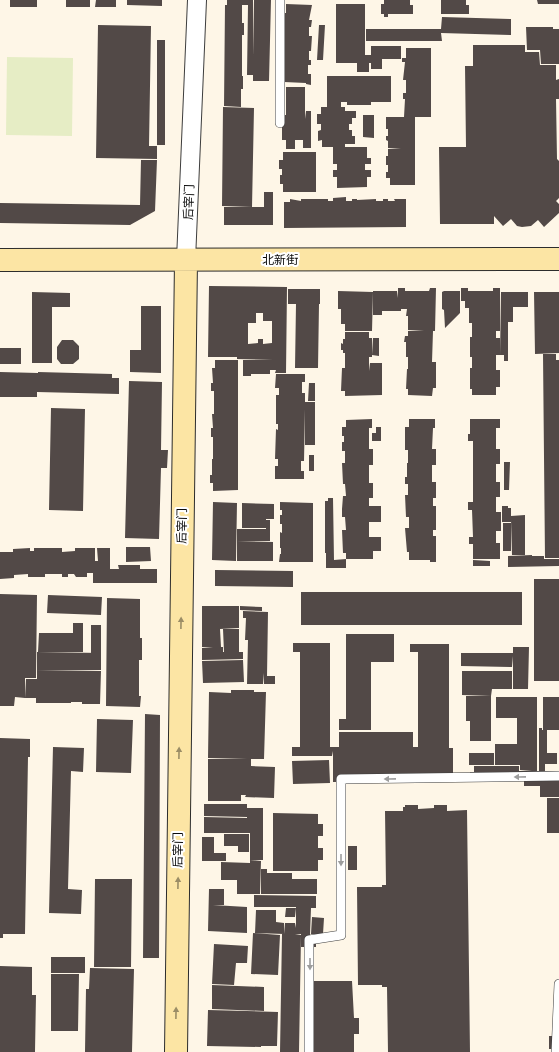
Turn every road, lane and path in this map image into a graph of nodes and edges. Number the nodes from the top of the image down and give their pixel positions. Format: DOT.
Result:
graph roads {
  1 [pos="197,0"];
  2 [pos="280,0"];
  3 [pos="280,123"];
  4 [pos="559,259"];
  5 [pos="0,260"];
  6 [pos="186,260"];
  7 [pos="559,776"];
  8 [pos="559,984"];
  9 [pos="176,1052"];
  10 [pos="309,1052"];
  11 [pos="556,1052"];
  1 -- 6 [label="street, 后宰门"];
  2 -- 3 [label="lane"];
  4 -- 6 [label="street, 北新街"];
  5 -- 6 [label="street, 北新街"];
  9 -- 6 [label="street, 后宰门, one-way"];
  7 -- 10 [label="lane, one-way"];
  8 -- 11 [label="lane"];
}
